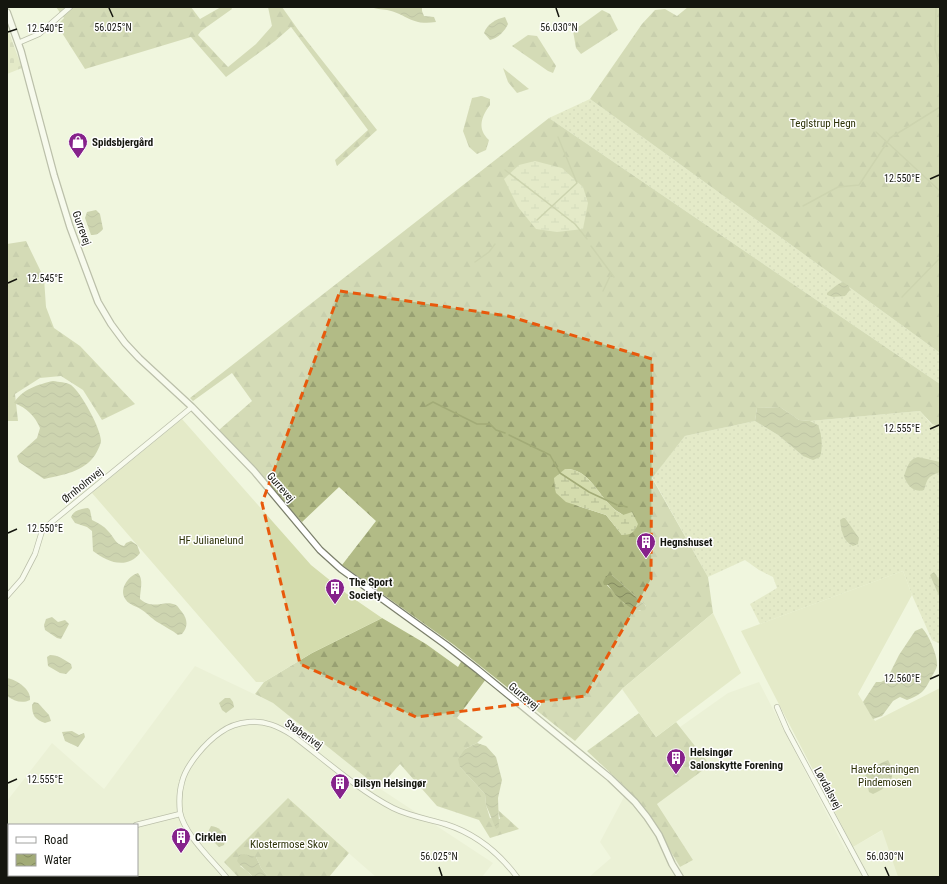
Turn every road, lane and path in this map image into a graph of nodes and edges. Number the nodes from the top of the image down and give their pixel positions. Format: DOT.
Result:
graph roads {
  1 [pos="70,7"];
  2 [pos="7,12"];
  3 [pos="18,43"];
  4 [pos="192,407"];
  5 [pos="7,596"];
  6 [pos="777,707"];
  7 [pos="180,814"];
  8 [pos="138,824"];
  9 [pos="226,877"];
  10 [pos="517,877"];
  11 [pos="680,877"];
  12 [pos="866,877"];
  1 -- 3 [label="street"];
  2 -- 3 [label="street, Gurrevej"];
  3 -- 4 [label="street, Gurrevej"];
  4 -- 5 [label="street, Ørnholmvej"];
  4 -- 11 [label="street, Gurrevej"];
  6 -- 12 [label="street, Løvdalsvej"];
  7 -- 8 [label="street"];
  7 -- 9 [label="street, Støberivej"];
  7 -- 10 [label="street, Støberivej"];
}
